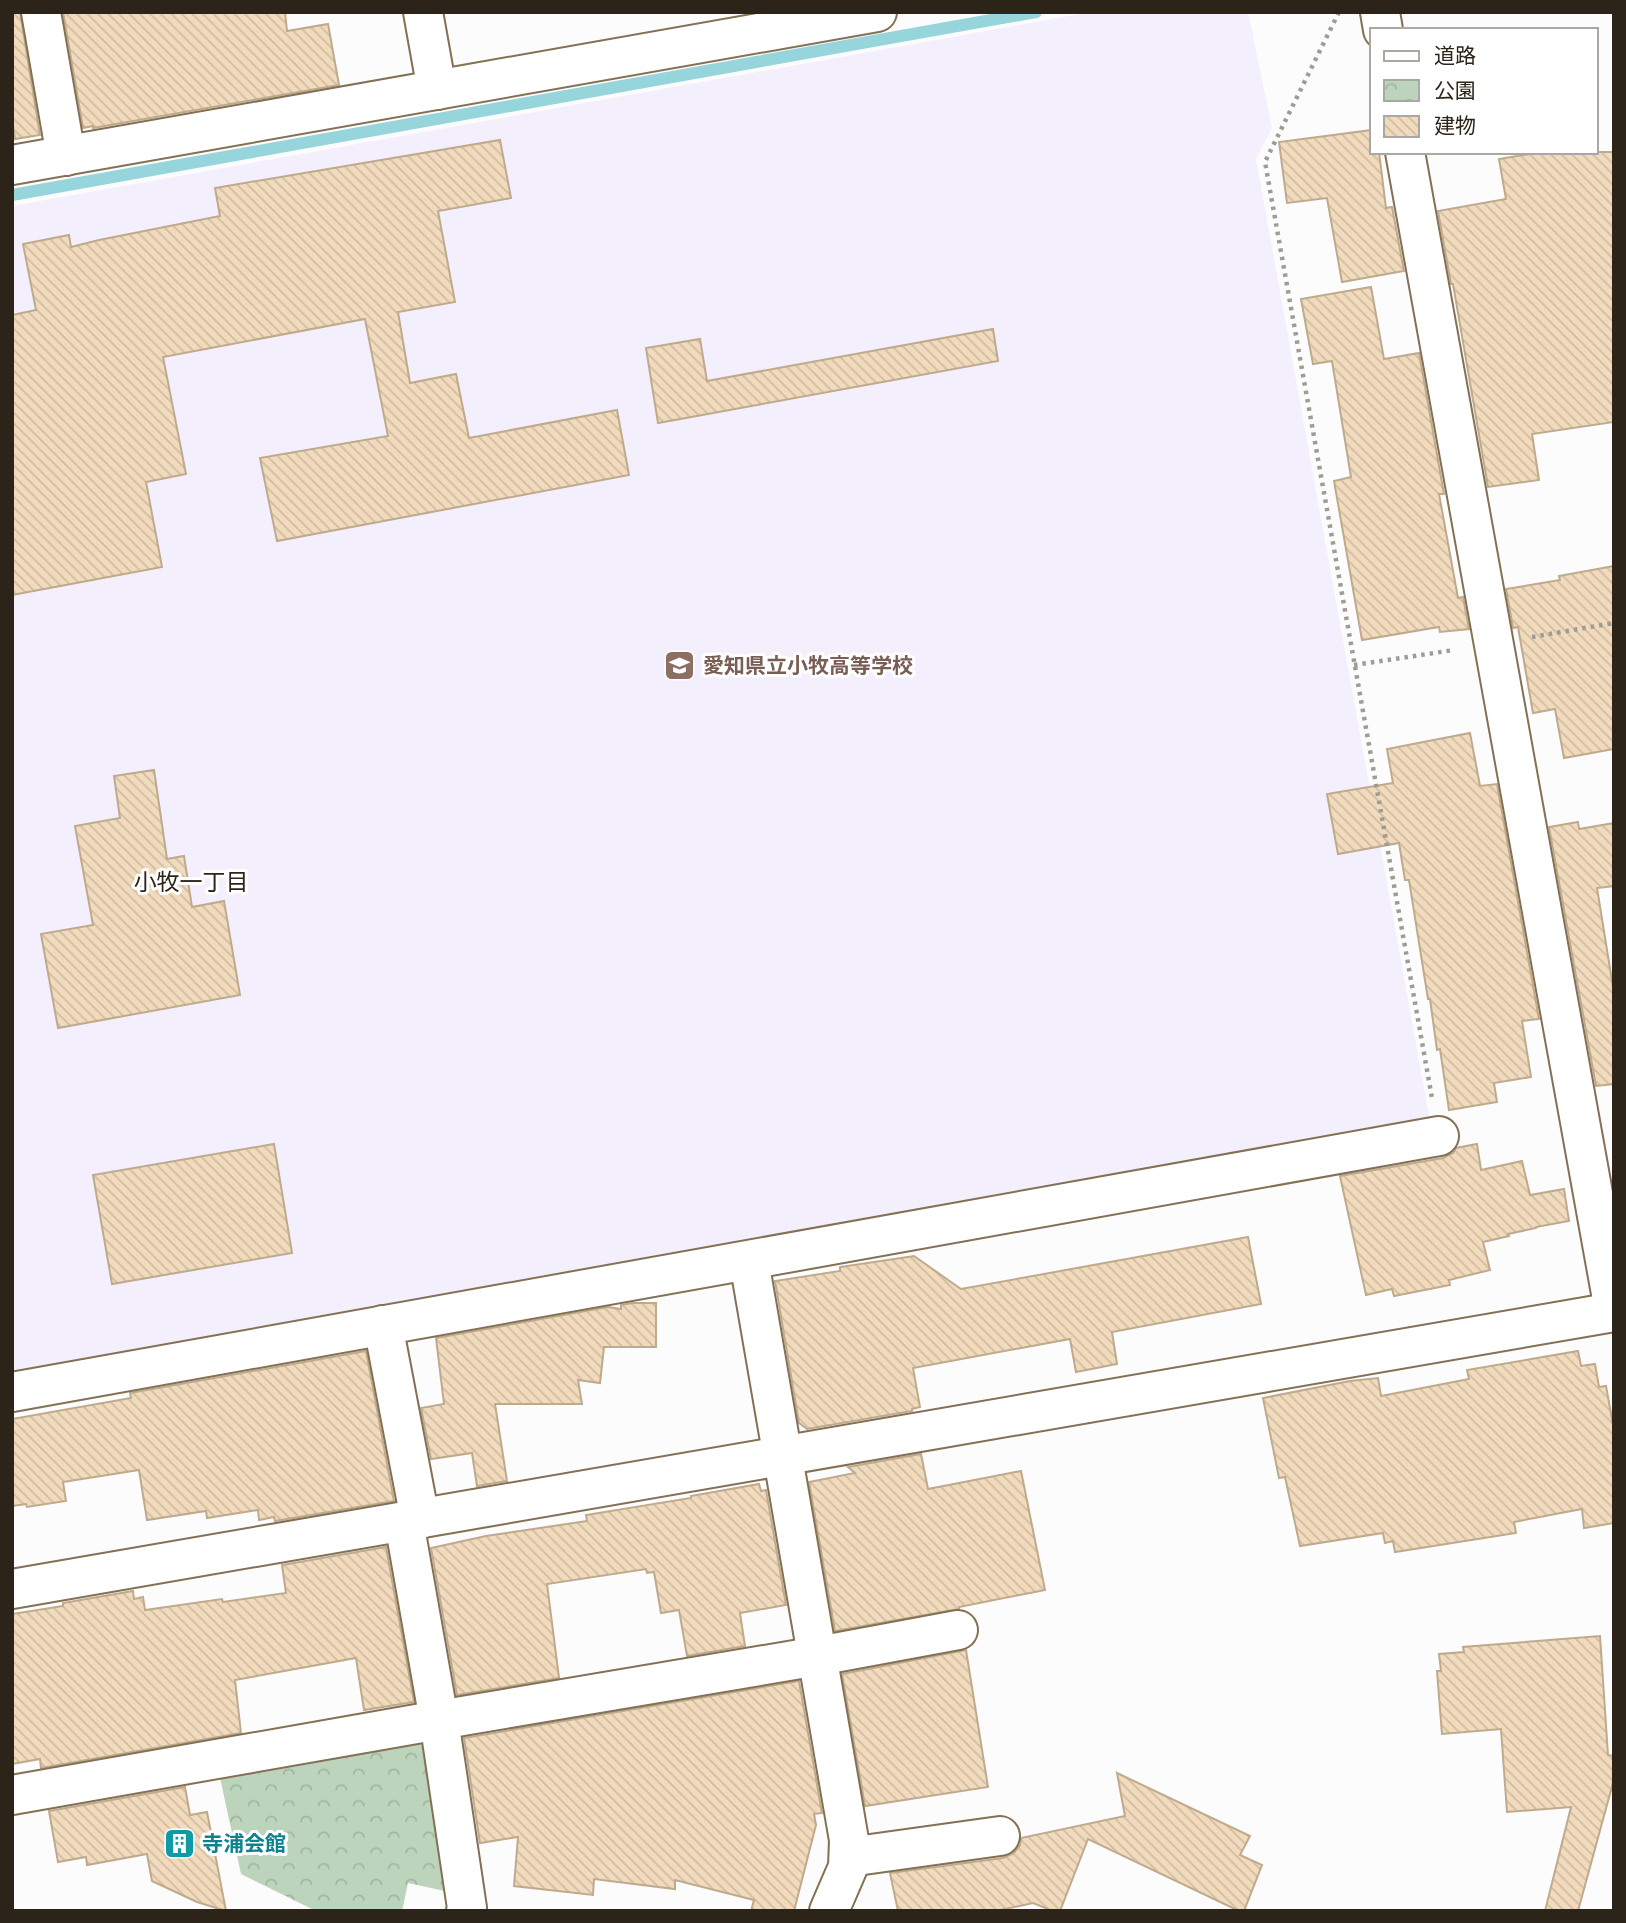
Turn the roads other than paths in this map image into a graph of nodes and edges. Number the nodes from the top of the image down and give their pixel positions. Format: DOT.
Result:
graph roads {
  1 [pos="41,12"];
  2 [pos="423,12"];
  3 [pos="877,12"];
  4 [pos="729,25"];
  5 [pos="437,90"];
  6 [pos="1405,154"];
  7 [pos="66,156"];
  8 [pos="12,165"];
  9 [pos="1439,1136"];
  10 [pos="749,1261"];
  11 [pos="1614,1311"];
  12 [pos="383,1325"];
  13 [pos="12,1392"];
  14 [pos="782,1455"];
  15 [pos="412,1520"];
  16 [pos="12,1590"];
  17 [pos="958,1630"];
  18 [pos="818,1656"];
  19 [pos="439,1720"];
  20 [pos="12,1795"];
  21 [pos="1000,1836"];
  22 [pos="849,1857"];
  23 [pos="469,1910"];
  24 [pos="829,1911"];
  1 -- 7 [label="street"];
  2 -- 5 [label="street"];
  3 -- 4 [label="street"];
  4 -- 5 [label="street"];
  5 -- 7 [label="street"];
  6 -- 11 [label="street"];
  7 -- 8 [label="street"];
  9 -- 10 [label="street"];
  10 -- 12 [label="street"];
  10 -- 14 [label="street"];
  11 -- 14 [label="street"];
  12 -- 13 [label="street"];
  12 -- 15 [label="street"];
  14 -- 15 [label="street"];
  14 -- 18 [label="street"];
  15 -- 16 [label="street"];
  15 -- 19 [label="street"];
  17 -- 18 [label="street"];
  18 -- 19 [label="street"];
  18 -- 22 [label="street"];
  19 -- 20 [label="street"];
  19 -- 23 [label="street"];
  21 -- 22 [label="street"];
  22 -- 24 [label="street"];
}
